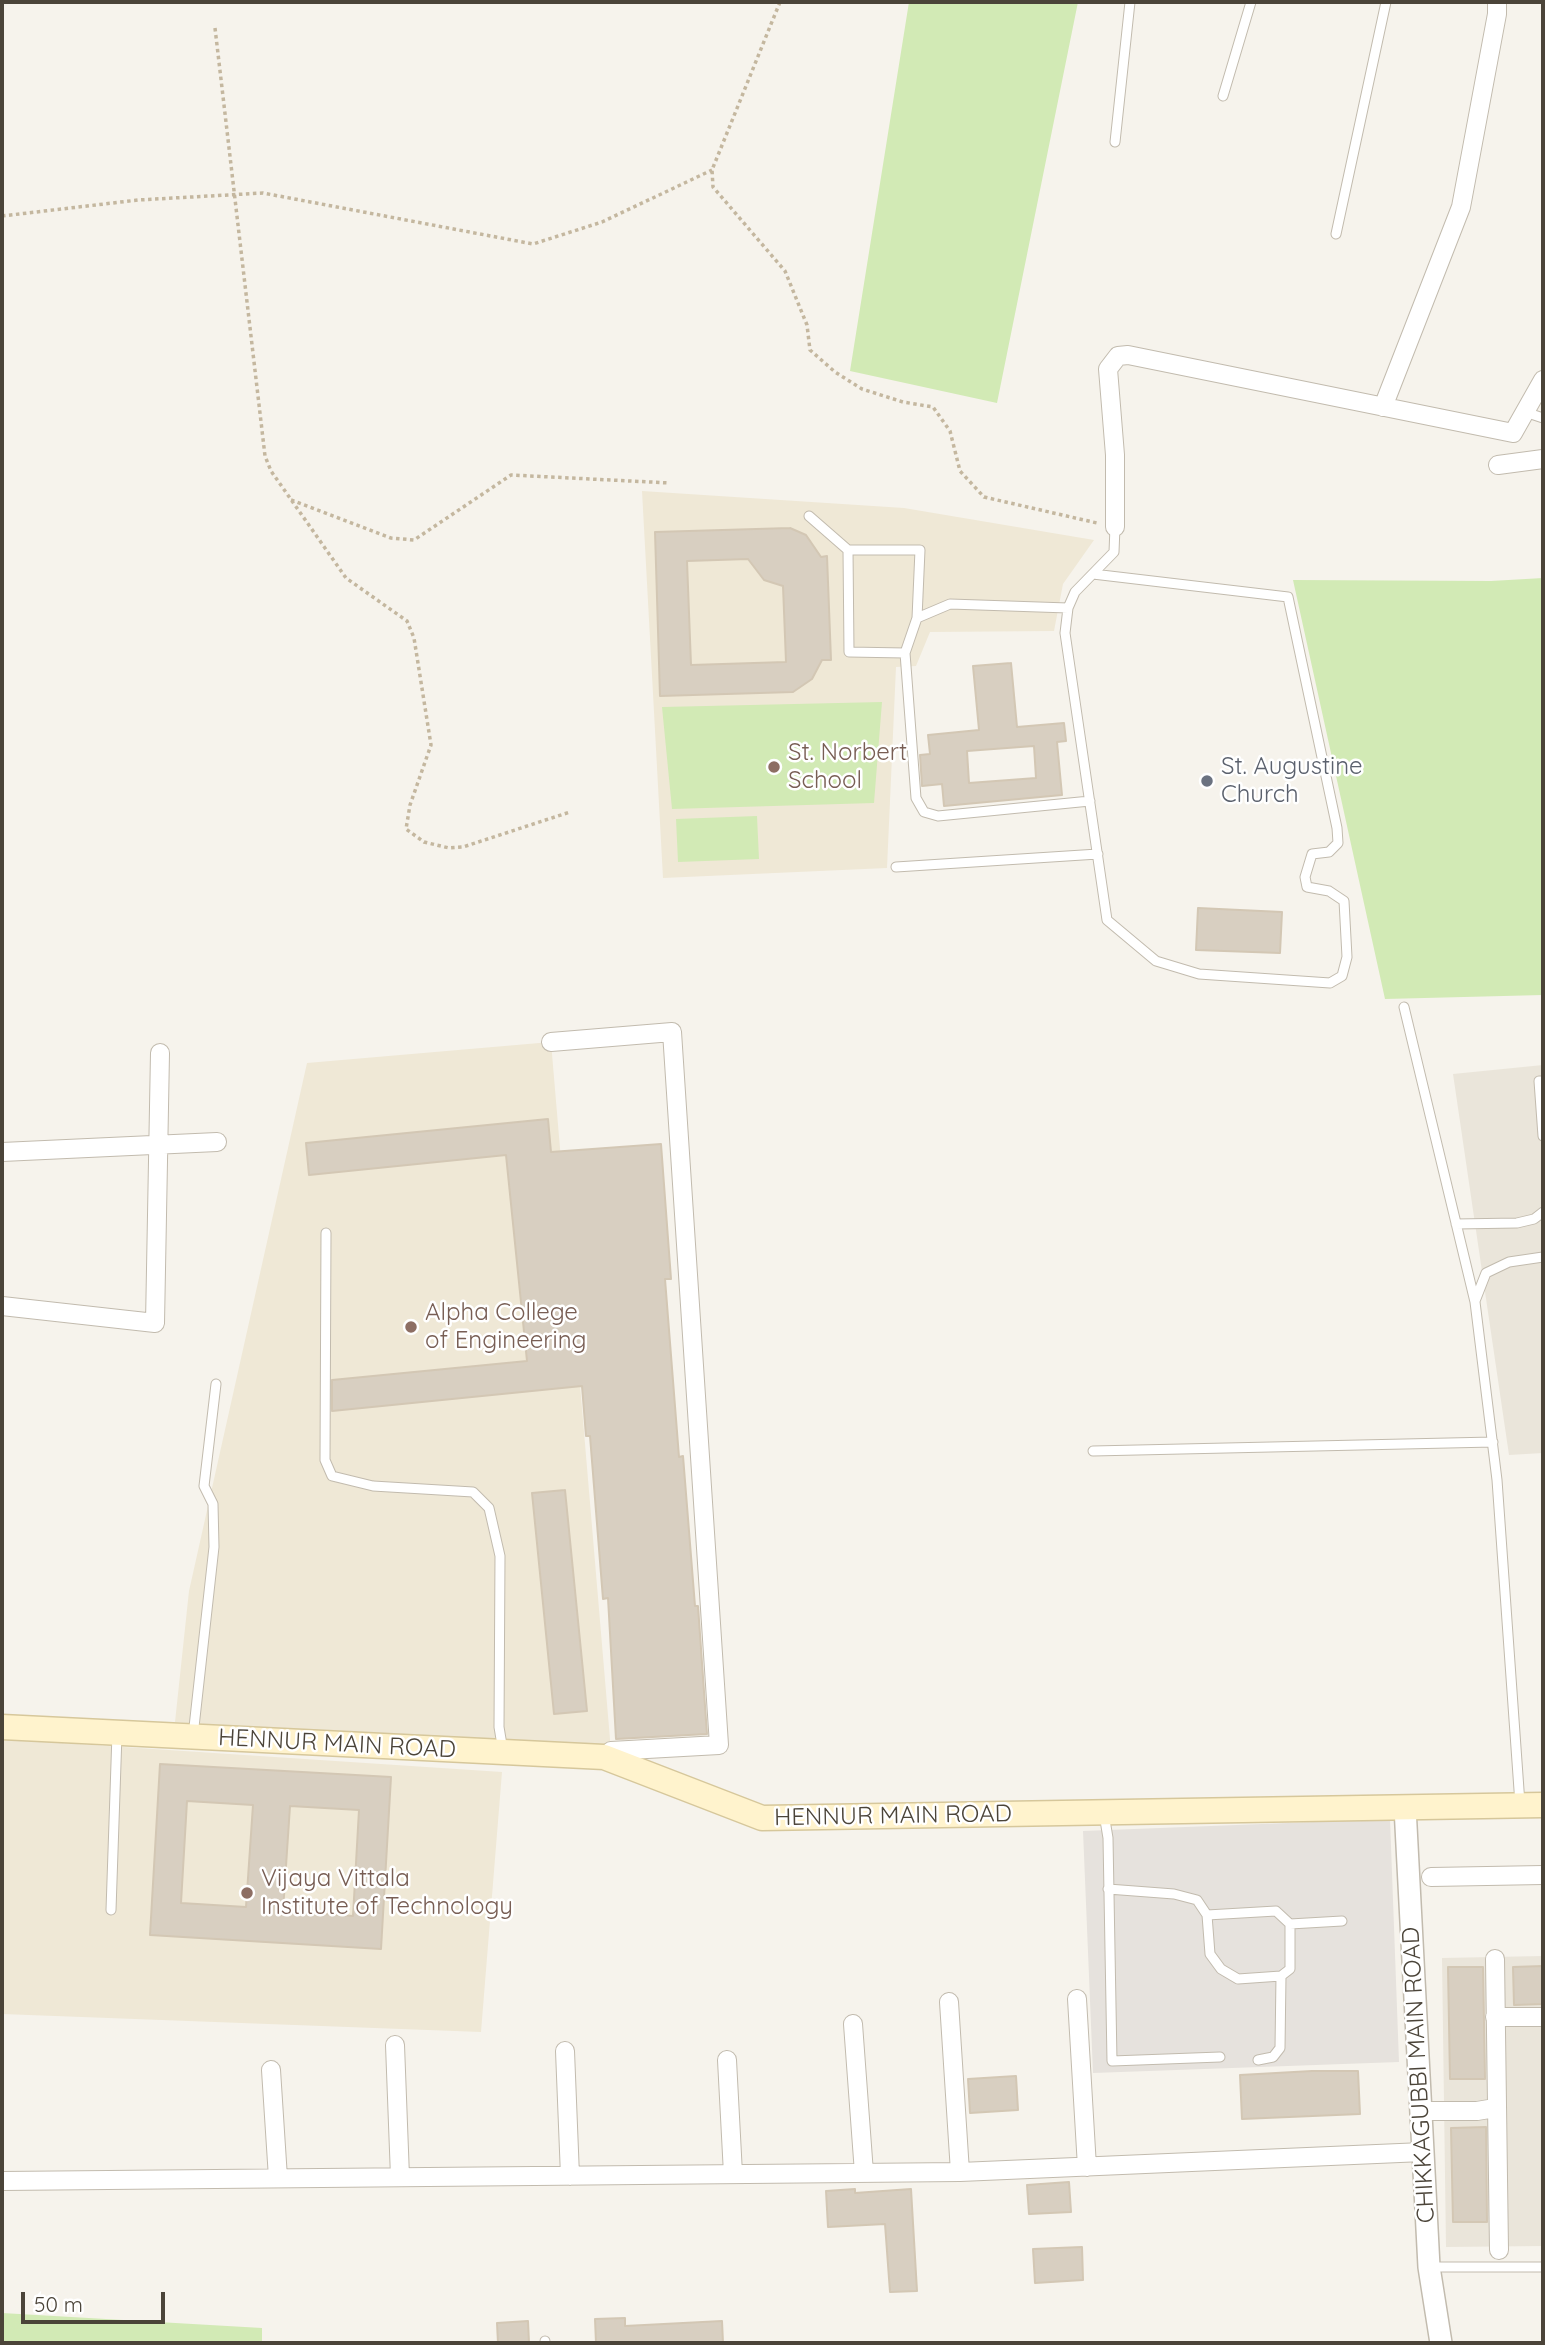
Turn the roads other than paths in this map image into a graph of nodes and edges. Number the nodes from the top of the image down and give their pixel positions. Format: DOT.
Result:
graph roads {
  1 [pos="1130,2"];
  2 [pos="1251,2"];
  3 [pos="1387,2"];
  4 [pos="1497,2"];
  5 [pos="1223,96"];
  6 [pos="1115,142"];
  7 [pos="1336,234"];
  8 [pos="1543,380"];
  9 [pos="1383,407"];
  10 [pos="1525,412"];
  11 [pos="1543,418"];
  12 [pos="1543,459"];
  13 [pos="1498,465"];
  14 [pos="809,516"];
  15 [pos="1115,527"];
  16 [pos="848,550"];
  17 [pos="1093,574"];
  18 [pos="1068,608"];
  19 [pos="917,618"];
  20 [pos="905,653"];
  21 [pos="1090,801"];
  22 [pos="1098,855"];
  23 [pos="896,867"];
  24 [pos="1404,1007"];
  25 [pos="551,1042"];
  26 [pos="160,1052"];
  27 [pos="1543,1081"];
  28 [pos="1543,1136"];
  29 [pos="217,1142"];
  30 [pos="160,1145"];
  31 [pos="2,1152"];
  32 [pos="1543,1212"];
  33 [pos="1456,1224"];
  34 [pos="326,1233"];
  35 [pos="1543,1257"];
  36 [pos="1475,1302"];
  37 [pos="2,1306"];
  38 [pos="216,1384"];
  39 [pos="1493,1442"];
  40 [pos="1093,1451"];
  41 [pos="2,1727"];
  42 [pos="117,1733"];
  43 [pos="193,1737"];
  44 [pos="504,1752"];
  45 [pos="604,1758"];
  46 [pos="1532,1805"];
  47 [pos="1405,1807"];
  48 [pos="1103,1812"];
  49 [pos="1543,1875"];
  50 [pos="1432,1877"];
  51 [pos="1108,1889"];
  52 [pos="111,1910"];
  53 [pos="1207,1915"];
  54 [pos="1342,1921"];
  55 [pos="1290,1924"];
  56 [pos="1495,1959"];
  57 [pos="1281,1976"];
  58 [pos="1077,1999"];
  59 [pos="949,2002"];
  60 [pos="1495,2017"];
  61 [pos="1543,2017"];
  62 [pos="853,2024"];
  63 [pos="395,2045"];
  64 [pos="565,2051"];
  65 [pos="1220,2057"];
  66 [pos="727,2060"];
  67 [pos="1258,2060"];
  68 [pos="271,2070"];
  69 [pos="1496,2108"];
  70 [pos="1421,2111"];
  71 [pos="1423,2152"];
  72 [pos="1087,2167"];
  73 [pos="960,2172"];
  74 [pos="864,2173"];
  75 [pos="733,2174"];
  76 [pos="570,2176"];
  77 [pos="400,2177"];
  78 [pos="278,2178"];
  79 [pos="2,2181"];
  80 [pos="1499,2250"];
  81 [pos="1429,2267"];
  82 [pos="1543,2267"];
  83 [pos="1441,2343"];
  1 -- 6 [label="lane"];
  2 -- 5 [label="lane"];
  3 -- 7 [label="lane"];
  4 -- 9 [label="street"];
  8 -- 10 [label="street"];
  9 -- 10 [label="street"];
  9 -- 15 [label="street"];
  10 -- 11 [label="lane"];
  12 -- 13 [label="street"];
  14 -- 16 [label="lane"];
  15 -- 17 [label="lane"];
  16 -- 19 [label="lane"];
  16 -- 20 [label="lane"];
  17 -- 18 [label="lane"];
  17 -- 22 [label="lane"];
  18 -- 19 [label="lane"];
  18 -- 21 [label="lane"];
  19 -- 20 [label="lane"];
  20 -- 21 [label="lane"];
  21 -- 22 [label="lane"];
  22 -- 23 [label="lane"];
  24 -- 33 [label="lane"];
  25 -- 45 [label="street"];
  26 -- 30 [label="street"];
  27 -- 28 [label="lane"];
  29 -- 30 [label="street"];
  30 -- 31 [label="street"];
  30 -- 37 [label="street"];
  32 -- 33 [label="lane"];
  33 -- 36 [label="lane"];
  34 -- 44 [label="lane"];
  35 -- 36 [label="lane"];
  36 -- 39 [label="lane"];
  38 -- 43 [label="lane"];
  39 -- 40 [label="lane"];
  39 -- 46 [label="lane"];
  41 -- 42 [label="main road, HENNUR MAIN ROAD"];
  42 -- 43 [label="main road, HENNUR MAIN ROAD"];
  42 -- 52 [label="lane"];
  43 -- 44 [label="main road, HENNUR MAIN ROAD"];
  44 -- 45 [label="main road, HENNUR MAIN ROAD"];
  45 -- 48 [label="main road, HENNUR MAIN ROAD"];
  46 -- 47 [label="main road, HENNUR MAIN ROAD"];
  47 -- 48 [label="main road, HENNUR MAIN ROAD"];
  47 -- 70 [label="street, CHIKKAGUBBI MAIN ROAD"];
  48 -- 51 [label="lane"];
  49 -- 50 [label="street"];
  51 -- 53 [label="lane"];
  51 -- 65 [label="lane"];
  53 -- 55 [label="lane"];
  53 -- 57 [label="lane"];
  54 -- 55 [label="lane"];
  55 -- 57 [label="lane"];
  56 -- 60 [label="street"];
  57 -- 67 [label="lane"];
  58 -- 72 [label="street"];
  59 -- 73 [label="street"];
  60 -- 61 [label="street"];
  60 -- 69 [label="street"];
  62 -- 74 [label="street"];
  63 -- 77 [label="street"];
  64 -- 76 [label="street"];
  66 -- 75 [label="street"];
  68 -- 78 [label="street"];
  69 -- 70 [label="street"];
  69 -- 80 [label="street"];
  70 -- 71 [label="street, CHIKKAGUBBI MAIN ROAD"];
  71 -- 72 [label="street"];
  71 -- 81 [label="street, CHIKKAGUBBI MAIN ROAD"];
  72 -- 73 [label="street"];
  73 -- 74 [label="street"];
  74 -- 75 [label="street"];
  75 -- 76 [label="street"];
  76 -- 77 [label="street"];
  77 -- 78 [label="street"];
  78 -- 79 [label="street"];
  81 -- 82 [label="lane"];
  81 -- 83 [label="street, CHIKKAGUBBI MAIN ROAD"];
}
